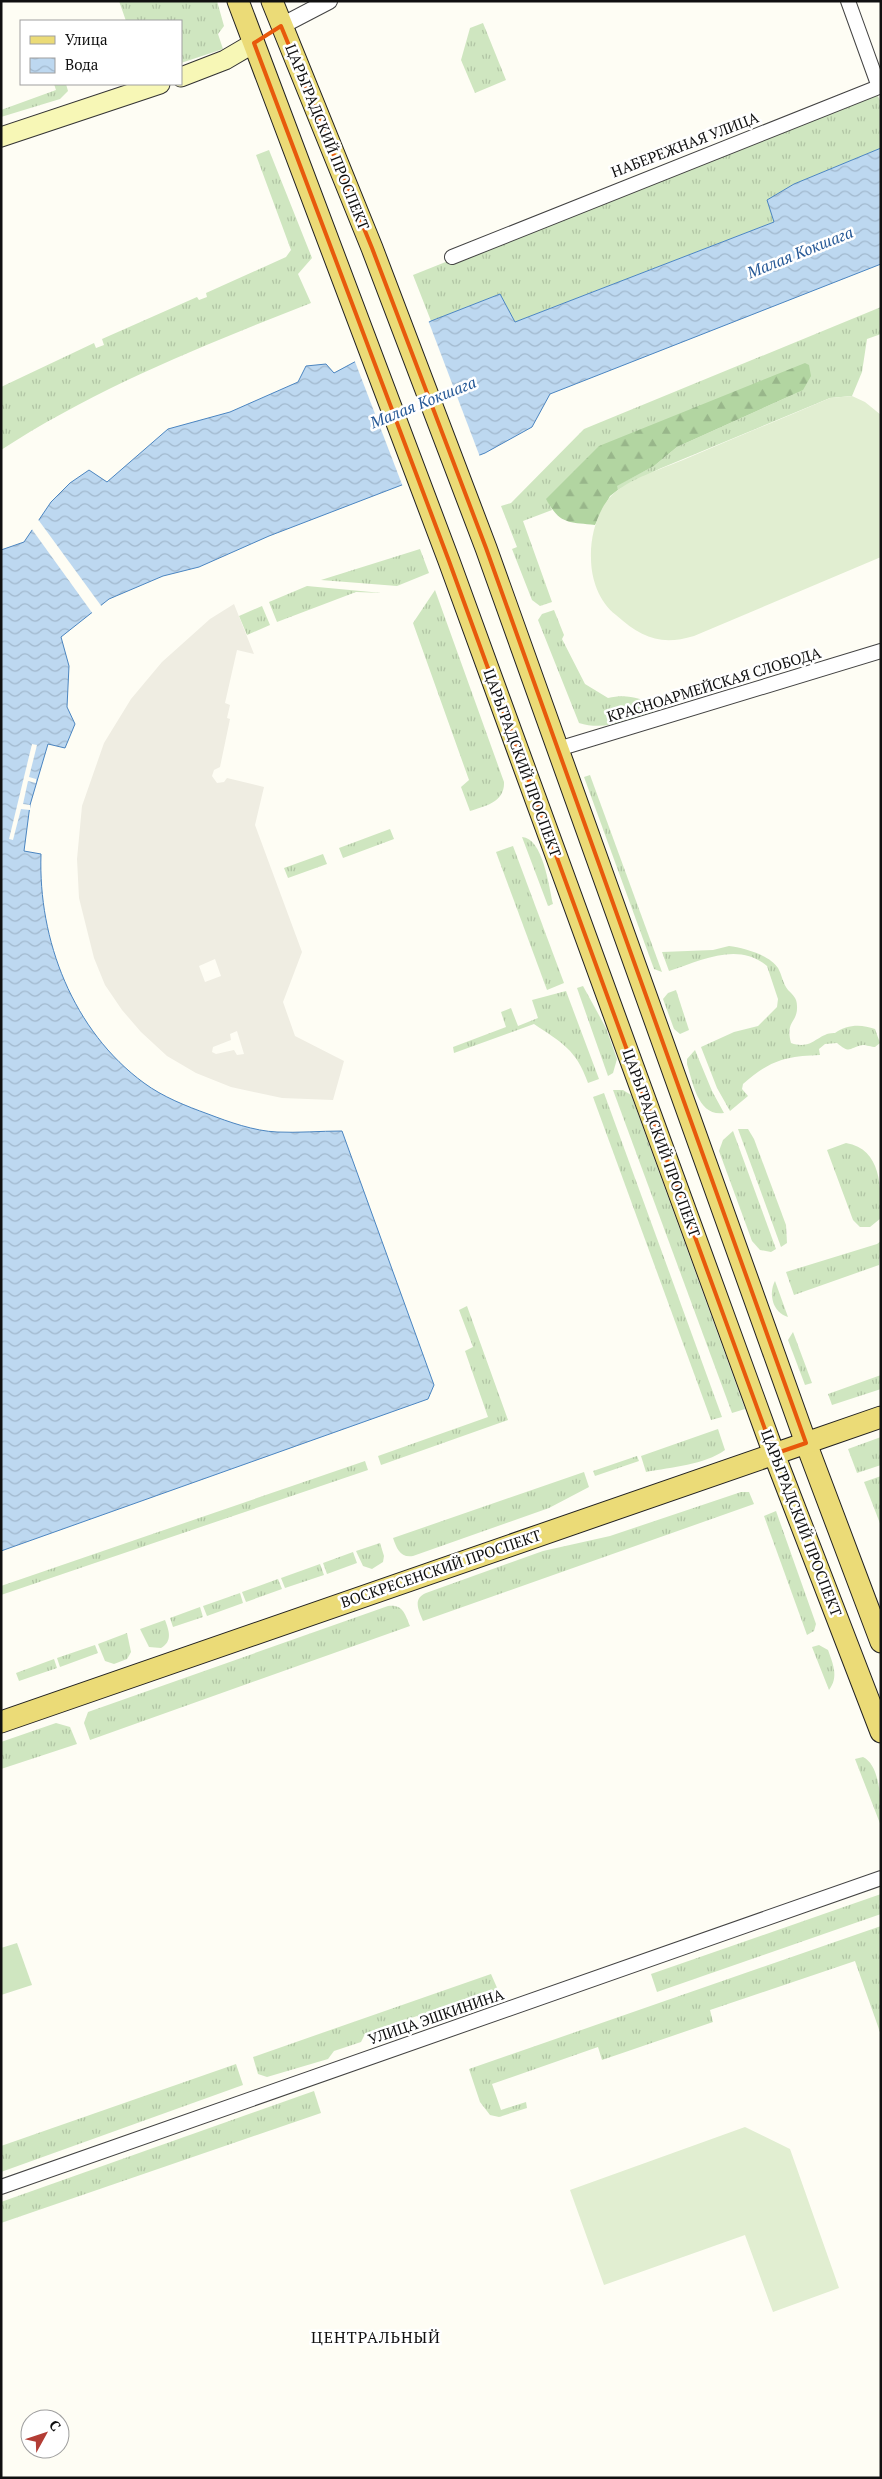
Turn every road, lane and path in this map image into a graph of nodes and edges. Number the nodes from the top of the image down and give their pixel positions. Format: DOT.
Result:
graph roads {
  1 [pos="238,1"];
  2 [pos="272,1"];
  3 [pos="329,1"];
  4 [pos="848,1"];
  5 [pos="281,26"];
  6 [pos="254,43"];
  7 [pos="182,77"];
  8 [pos="157,85"];
  9 [pos="880,86"];
  10 [pos="1,137"];
  11 [pos="452,257"];
  12 [pos="881,652"];
  13 [pos="558,749"];
  14 [pos="881,1417"];
  15 [pos="806,1443"];
  16 [pos="774,1454"];
  17 [pos="881,1642"];
  18 [pos="1,1722"];
  19 [pos="879,1728"];
  20 [pos="881,1878"];
  21 [pos="1,2187"];
  1 -- 6 [label="main road"];
  2 -- 5 [label="main road, ЦАРЬГРАДСКИЙ ПРОСПЕКТ"];
  3 -- 5 [label="street"];
  4 -- 9 [label="street"];
  5 -- 6 [label="main road"];
  5 -- 13 [label="main road, ЦАРЬГРАДСКИЙ ПРОСПЕКТ"];
  6 -- 7 [label="main road"];
  6 -- 16 [label="main road, ЦАРЬГРАДСКИЙ ПРОСПЕКТ"];
  8 -- 10 [label="main road"];
  9 -- 11 [label="street, НАБЕРЕЖНАЯ УЛИЦА"];
  12 -- 13 [label="street, КРАСНОАРМЕЙСКАЯ СЛОБОДА"];
  13 -- 15 [label="main road"];
  14 -- 15 [label="main road, ВОСКРЕСЕНСКИЙ ПРОСПЕКТ"];
  15 -- 16 [label="main road, ВОСКРЕСЕНСКИЙ ПРОСПЕКТ"];
  15 -- 17 [label="main road"];
  16 -- 18 [label="main road, ВОСКРЕСЕНСКИЙ ПРОСПЕКТ"];
  16 -- 19 [label="main road, ЦАРЬГРАДСКИЙ ПРОСПЕКТ"];
  20 -- 21 [label="street, УЛИЦА ЭШКИНИНА"];
}
